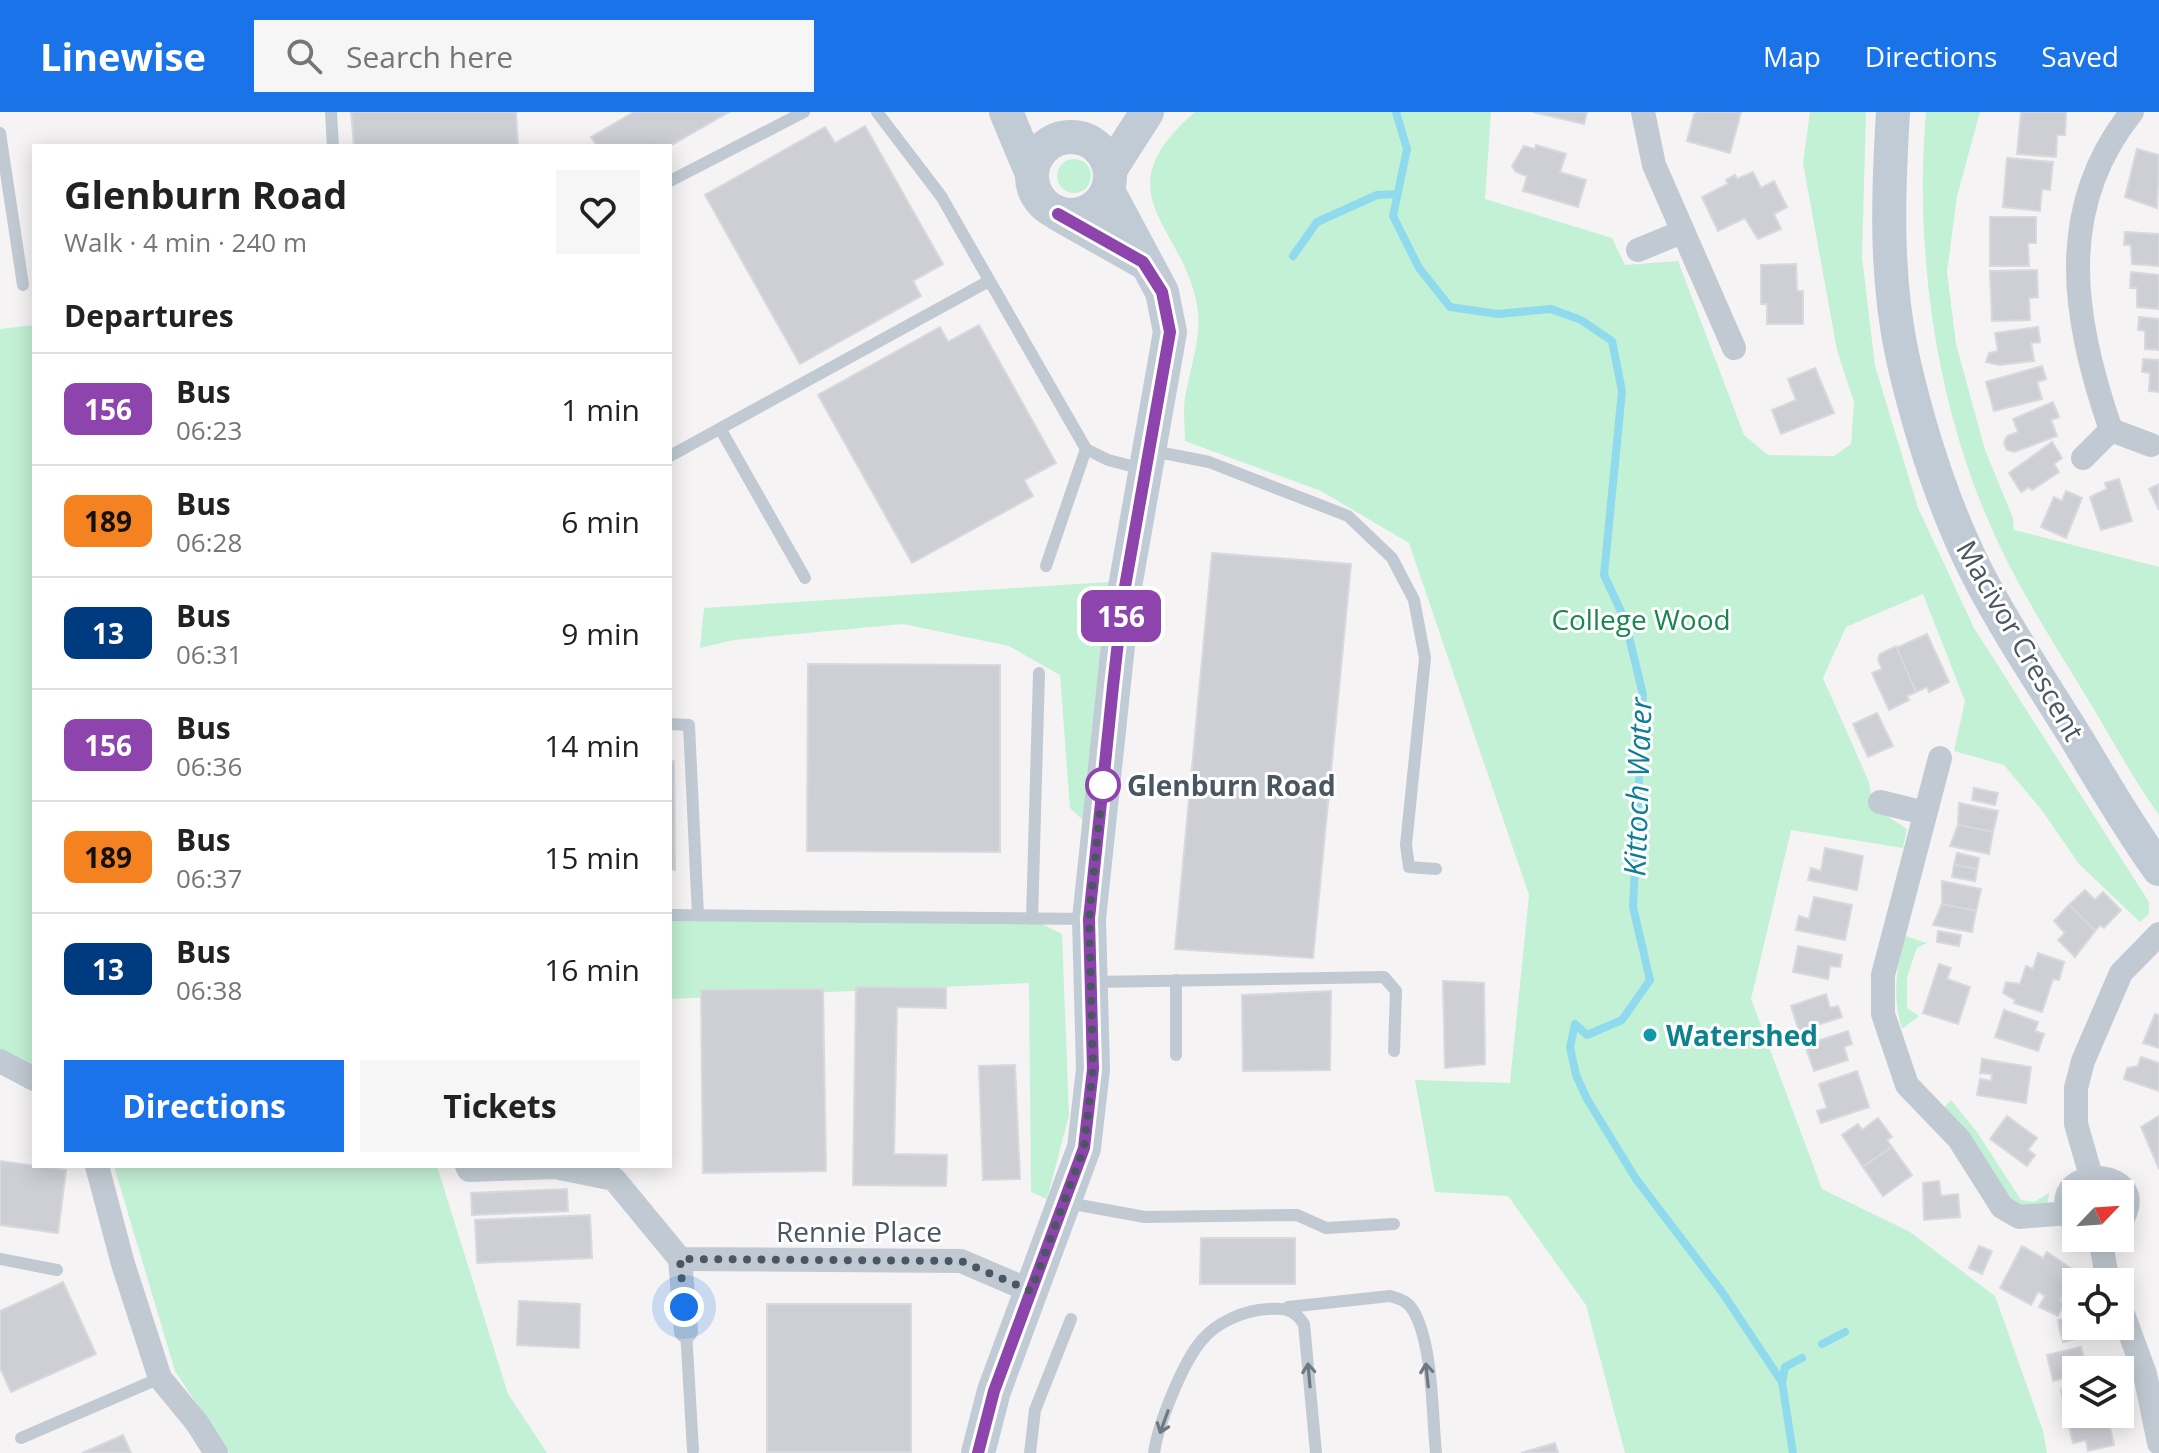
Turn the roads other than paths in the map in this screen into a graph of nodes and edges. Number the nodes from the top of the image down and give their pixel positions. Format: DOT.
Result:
graph roads {
  1 [pos="331,112"];
  2 [pos="804,112"];
  3 [pos="877,112"];
  4 [pos="1006,112"];
  5 [pos="1022,112"];
  6 [pos="1146,112"];
  7 [pos="1643,112"];
  8 [pos="1893,112"];
  9 [pos="2132,112"];
  10 [pos="0,133"];
  11 [pos="1069,138"];
  12 [pos="333,144"];
  13 [pos="1032,174"];
  14 [pos="672,180"];
  15 [pos="1109,181"];
  16 [pos="1058,214"];
  17 [pos="1682,232"];
  18 [pos="1638,250"];
  19 [pos="1143,262"];
  20 [pos="989,281"];
  21 [pos="23,285"];
  22 [pos="1734,348"];
  23 [pos="721,430"];
  24 [pos="2111,430"];
  25 [pos="2151,445"];
  26 [pos="1086,449"];
  27 [pos="672,455"];
  28 [pos="2083,458"];
  29 [pos="1148,460"];
  30 [pos="1046,566"];
  31 [pos="805,578"];
  32 [pos="1039,673"];
  33 [pos="672,724"];
  34 [pos="1940,758"];
  35 [pos="1880,802"];
  36 [pos="1925,813"];
  37 [pos="1436,869"];
  38 [pos="2159,869"];
  39 [pos="672,915"];
  40 [pos="698,915"];
  41 [pos="1032,919"];
  42 [pos="1089,919"];
  43 [pos="2159,934"];
  44 [pos="1176,980"];
  45 [pos="1091,982"];
  46 [pos="1394,1051"];
  47 [pos="1176,1055"];
  48 [pos="0,1061"];
  49 [pos="32,1078"];
  50 [pos="98,1168"];
  51 [pos="468,1168"];
  52 [pos="526,1168"];
  53 [pos="560,1168"];
  54 [pos="2091,1176"];
  55 [pos="2085,1180"];
  56 [pos="2112,1180"];
  57 [pos="1065,1202"];
  58 [pos="2062,1219"];
  59 [pos="1394,1224"];
  60 [pos="0,1259"];
  61 [pos="680,1259"];
  62 [pos="57,1270"];
  63 [pos="1031,1291"];
  64 [pos="1283,1308"];
  65 [pos="1071,1319"];
  66 [pos="686,1331"];
  67 [pos="2132,1340"];
  68 [pos="160,1378"];
  69 [pos="21,1438"];
  70 [pos="2159,1443"];
  71 [pos="693,1450"];
  72 [pos="216,1453"];
  73 [pos="978,1453"];
  74 [pos="1030,1453"];
  75 [pos="1154,1453"];
  76 [pos="1316,1453"];
  77 [pos="1436,1453"];
  1 -- 12 [label="lane"];
  2 -- 14 [label="lane"];
  3 -- 20 [label="lane"];
  4 -- 13 [label="street"];
  5 -- 11 [label="street"];
  6 -- 11 [label="street"];
  6 -- 15 [label="street"];
  7 -- 17 [label="street"];
  8 -- 38 [label="street, Macivor Crescent"];
  9 -- 24 [label="street"];
  10 -- 21 [label="lane"];
  11 -- 13 [label="street"];
  11 -- 15 [label="street"];
  13 -- 16 [label="street"];
  15 -- 16 [label="street"];
  15 -- 19 [label="street"];
  16 -- 19 [label="street"];
  17 -- 18 [label="street"];
  17 -- 22 [label="street"];
  19 -- 29 [label="street"];
  20 -- 23 [label="lane"];
  20 -- 26 [label="lane"];
  23 -- 27 [label="lane"];
  23 -- 31 [label="lane"];
  24 -- 25 [label="street"];
  24 -- 28 [label="street"];
  26 -- 29 [label="lane"];
  26 -- 30 [label="lane"];
  29 -- 37 [label="lane"];
  29 -- 42 [label="street"];
  32 -- 41 [label="lane"];
  33 -- 40 [label="lane"];
  34 -- 36 [label="street"];
  35 -- 36 [label="street"];
  36 -- 58 [label="street"];
  39 -- 40 [label="lane"];
  40 -- 41 [label="lane"];
  41 -- 42 [label="lane"];
  42 -- 45 [label="street"];
  43 -- 54 [label="street"];
  44 -- 45 [label="lane"];
  44 -- 46 [label="lane"];
  44 -- 47 [label="lane"];
  45 -- 57 [label="street"];
  48 -- 49 [label="street"];
  50 -- 68 [label="street"];
  51 -- 52 [label="street"];
  53 -- 61 [label="street"];
  54 -- 55 [label="street"];
  54 -- 56 [label="street"];
  57 -- 59 [label="lane"];
  57 -- 63 [label="street"];
  60 -- 62 [label="lane"];
  61 -- 63 [label="street, Rennie Place"];
  61 -- 66 [label="street"];
  63 -- 73 [label="street"];
  64 -- 75 [label="lane, one-way"];
  76 -- 64 [label="lane, one-way"];
  77 -- 64 [label="lane, one-way"];
  65 -- 74 [label="lane"];
  66 -- 71 [label="lane"];
  67 -- 70 [label="street"];
  68 -- 69 [label="lane"];
  68 -- 72 [label="street"];
}
